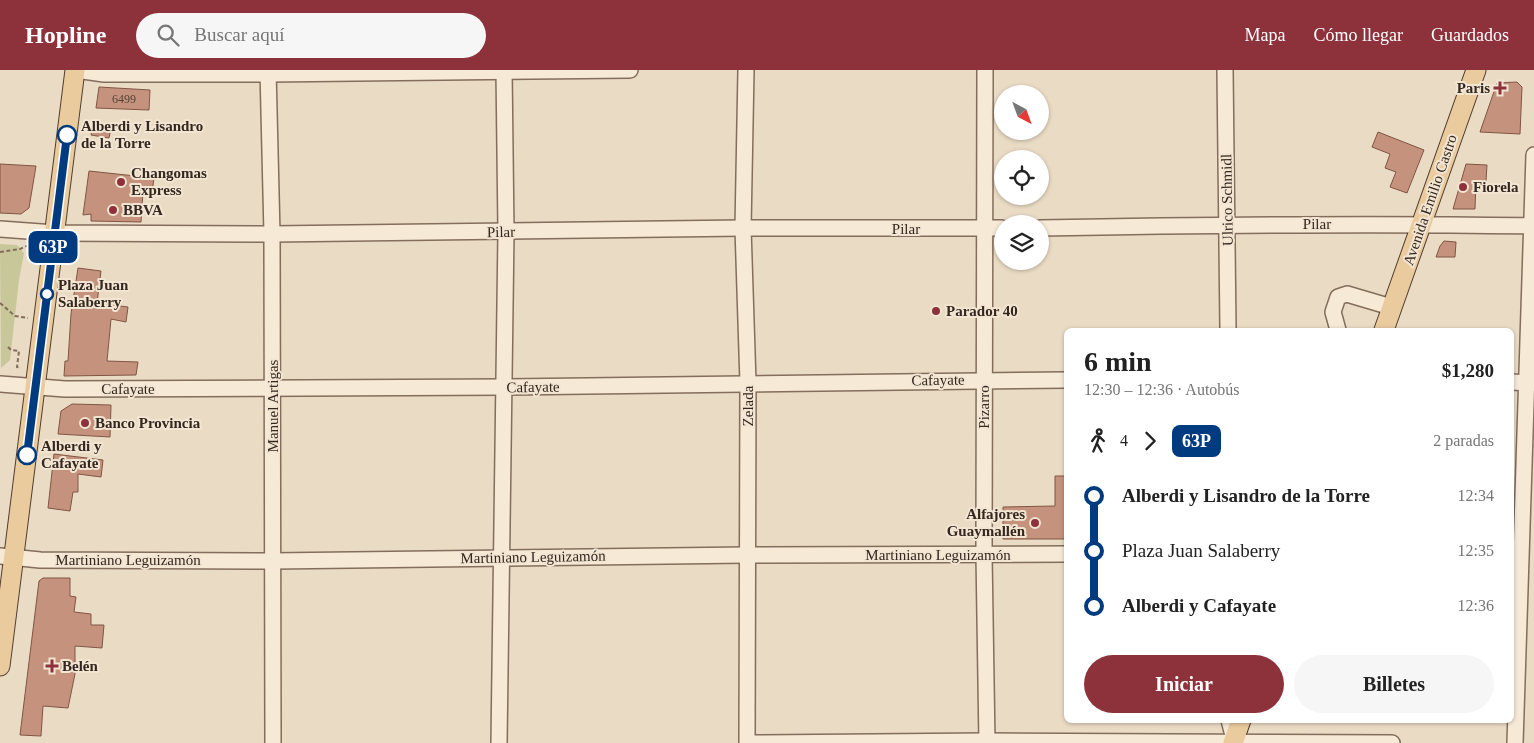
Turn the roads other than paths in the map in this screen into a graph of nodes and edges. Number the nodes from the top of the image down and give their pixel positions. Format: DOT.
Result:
graph roads {
  1 [pos="75,70"];
  2 [pos="504,70"];
  3 [pos="630,70"];
  4 [pos="746,70"];
  5 [pos="985,70"];
  6 [pos="1225,70"];
  7 [pos="1476,70"];
  8 [pos="268,72"];
  9 [pos="1534,155"];
  10 [pos="1228,224"];
  11 [pos="1422,224"];
  12 [pos="1533,226"];
  13 [pos="743,228"];
  14 [pos="994,228"];
  15 [pos="1049,228"];
  16 [pos="0,229"];
  17 [pos="985,229"];
  18 [pos="506,232"];
  19 [pos="55,233"];
  20 [pos="272,234"];
  21 [pos="1392,307"];
  22 [pos="1228,328"];
  23 [pos="1337,328"];
  24 [pos="1385,328"];
  25 [pos="984,380"];
  26 [pos="1064,380"];
  27 [pos="1514,382"];
  28 [pos="748,383"];
  29 [pos="1531,383"];
  30 [pos="0,384"];
  31 [pos="36,387"];
  32 [pos="504,387"];
  33 [pos="273,388"];
  34 [pos="747,554"];
  35 [pos="1064,554"];
  36 [pos="1522,554"];
  37 [pos="984,555"];
  38 [pos="7,557"];
  39 [pos="502,557"];
  40 [pos="273,561"];
  41 [pos="0,666"];
  42 [pos="1230,723"];
  43 [pos="1240,723"];
  44 [pos="987,742"];
  45 [pos="1234,742"];
  46 [pos="273,743"];
  47 [pos="499,743"];
  48 [pos="747,743"];
  49 [pos="755,743"];
  50 [pos="1392,743"];
  51 [pos="1515,743"];
  1 -- 8 [label="street"];
  1 -- 19 [label="main road"];
  2 -- 3 [label="street"];
  2 -- 8 [label="street"];
  2 -- 18 [label="street"];
  4 -- 13 [label="street, Zelada"];
  5 -- 17 [label="street, Pizarro"];
  6 -- 10 [label="street, Ulrico Schmidl"];
  7 -- 11 [label="main road, Avenida Emilio Castro"];
  8 -- 20 [label="street, Manuel Artigas"];
  9 -- 12 [label="street"];
  10 -- 11 [label="street, Pilar"];
  10 -- 15 [label="street, Pilar"];
  10 -- 22 [label="street, Ulrico Schmidl"];
  11 -- 12 [label="street, Pilar"];
  11 -- 21 [label="main road, Avenida Emilio Castro"];
  12 -- 29 [label="street"];
  13 -- 17 [label="street, Pilar"];
  13 -- 18 [label="street, Pilar"];
  13 -- 28 [label="street, Zelada"];
  14 -- 17 [label="street, Pilar"];
  16 -- 19 [label="street, Pilar"];
  17 -- 25 [label="street, Pizarro"];
  18 -- 20 [label="street, Pilar"];
  18 -- 32 [label="street"];
  19 -- 20 [label="street, Pilar"];
  19 -- 31 [label="main road"];
  20 -- 33 [label="street, Manuel Artigas"];
  21 -- 23 [label="street"];
  21 -- 24 [label="main road, Avenida Emilio Castro"];
  25 -- 26 [label="street, Cafayate"];
  25 -- 28 [label="street, Cafayate"];
  25 -- 37 [label="street, Pizarro"];
  27 -- 29 [label="street"];
  28 -- 32 [label="street, Cafayate"];
  28 -- 34 [label="street, Zelada"];
  29 -- 36 [label="street"];
  30 -- 31 [label="street, Cafayate"];
  31 -- 33 [label="street, Cafayate"];
  31 -- 38 [label="main road"];
  32 -- 33 [label="street, Cafayate"];
  32 -- 39 [label="street"];
  33 -- 40 [label="street, Manuel Artigas"];
  34 -- 37 [label="street, Martiniano Leguizamón"];
  34 -- 39 [label="street, Martiniano Leguizamón"];
  34 -- 48 [label="street, Zelada"];
  35 -- 37 [label="street, Martiniano Leguizamón"];
  36 -- 51 [label="street"];
  37 -- 44 [label="street, Pizarro"];
  38 -- 40 [label="street, Martiniano Leguizamón"];
  38 -- 41 [label="main road"];
  39 -- 40 [label="street, Martiniano Leguizamón"];
  39 -- 47 [label="street"];
  40 -- 46 [label="street, Manuel Artigas"];
  42 -- 45 [label="street"];
  43 -- 45 [label="main road"];
  44 -- 45 [label="street"];
  44 -- 49 [label="street"];
  45 -- 50 [label="street"];
}
